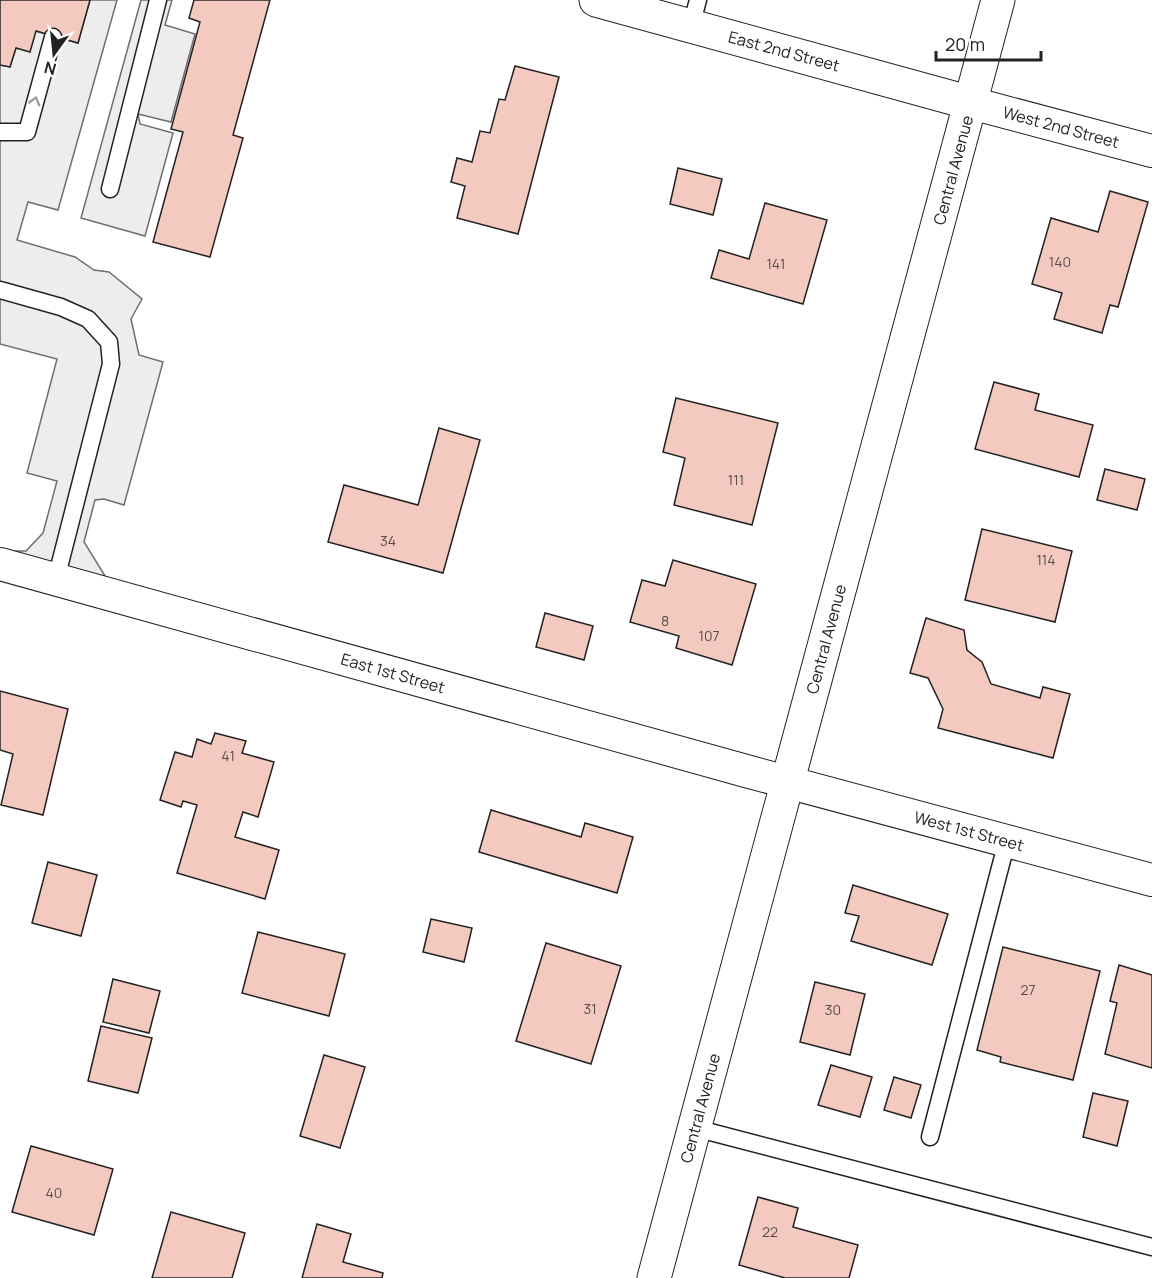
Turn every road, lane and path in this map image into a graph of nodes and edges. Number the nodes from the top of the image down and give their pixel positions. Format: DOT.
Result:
graph roads {
  1 [pos="158,0"];
  2 [pos="596,0"];
  3 [pos="998,0"];
  4 [pos="694,13"];
  5 [pos="53,37"];
  6 [pos="971,103"];
  7 [pos="0,132"];
  8 [pos="1152,151"];
  9 [pos="110,189"];
  10 [pos="0,290"];
  11 [pos="0,564"];
  12 [pos="56,579"];
  13 [pos="787,782"];
  14 [pos="1007,842"];
  15 [pos="1152,880"];
  16 [pos="695,1128"];
  17 [pos="930,1137"];
  18 [pos="1152,1246"];
  19 [pos="654,1278"];
  1 -- 9 [label="lane"];
  2 -- 4 [label="street, East 2nd Street"];
  3 -- 6 [label="street, Central Avenue"];
  4 -- 6 [label="street, East 2nd Street"];
  7 -- 5 [label="lane, one-way"];
  6 -- 8 [label="street, West 2nd Street"];
  6 -- 13 [label="street, Central Avenue"];
  10 -- 12 [label="lane"];
  11 -- 12 [label="street, East 1st Street"];
  12 -- 13 [label="street, East 1st Street"];
  13 -- 14 [label="street, West 1st Street"];
  13 -- 16 [label="street, Central Avenue"];
  14 -- 15 [label="street, West 1st Street"];
  14 -- 17 [label="lane"];
  16 -- 18 [label="lane"];
  16 -- 19 [label="street, Central Avenue"];
}
